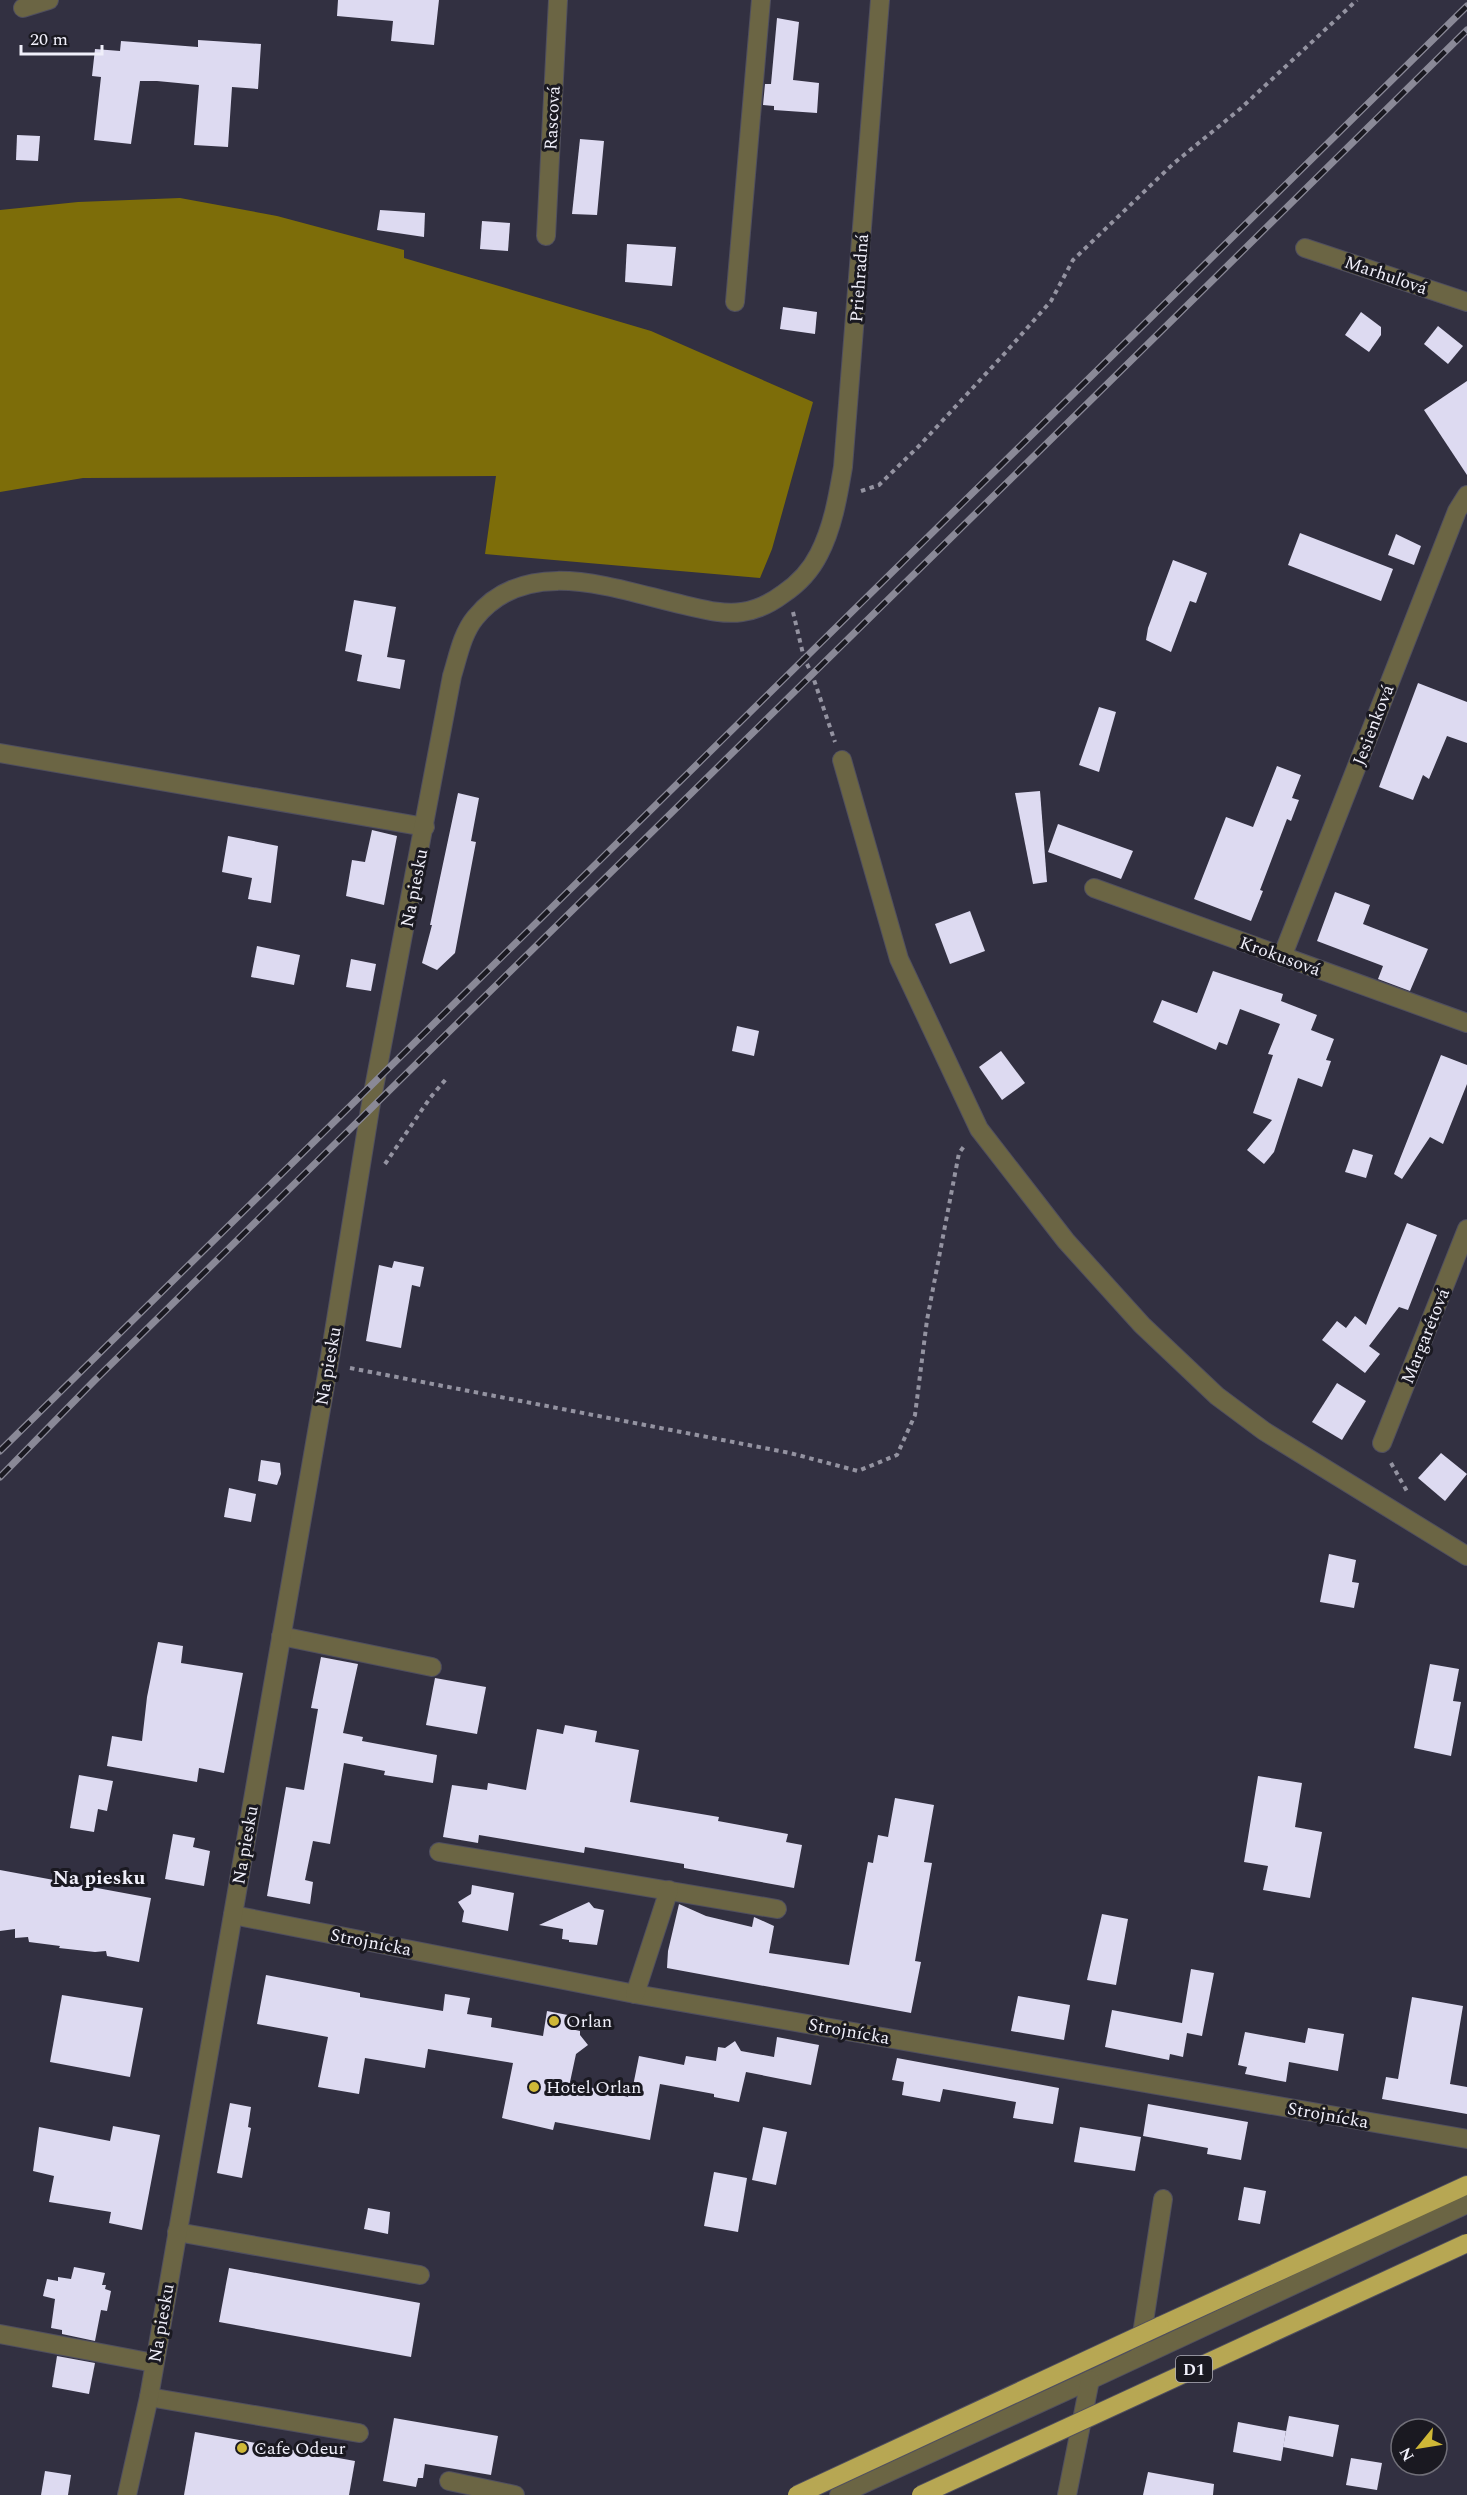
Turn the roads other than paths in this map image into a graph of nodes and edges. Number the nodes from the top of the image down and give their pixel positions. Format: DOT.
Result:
graph roads {
  1 [pos="48,0"];
  2 [pos="558,0"];
  3 [pos="761,0"];
  4 [pos="880,0"];
  5 [pos="23,8"];
  6 [pos="546,236"];
  7 [pos="1305,248"];
  8 [pos="735,302"];
  9 [pos="1467,302"];
  10 [pos="1467,495"];
  11 [pos="820,553"];
  12 [pos="0,753"];
  13 [pos="842,760"];
  14 [pos="425,826"];
  15 [pos="1094,888"];
  16 [pos="1282,957"];
  17 [pos="1467,1023"];
  18 [pos="1467,1229"];
  19 [pos="1382,1443"];
  20 [pos="1467,1556"];
  21 [pos="281,1636"];
  22 [pos="432,1667"];
  23 [pos="439,1851"];
  24 [pos="669,1890"];
  25 [pos="777,1909"];
  26 [pos="233,1915"];
  27 [pos="635,1994"];
  28 [pos="1467,2139"];
  29 [pos="1467,2185"];
  30 [pos="1163,2199"];
  31 [pos="1467,2204"];
  32 [pos="177,2232"];
  33 [pos="1467,2243"];
  34 [pos="420,2275"];
  35 [pos="0,2334"];
  36 [pos="1138,2358"];
  37 [pos="154,2363"];
  38 [pos="1090,2380"];
  39 [pos="149,2397"];
  40 [pos="358,2433"];
  41 [pos="449,2481"];
  42 [pos="127,2495"];
  43 [pos="515,2495"];
  44 [pos="797,2495"];
  45 [pos="839,2495"];
  46 [pos="921,2495"];
  47 [pos="1067,2495"];
  1 -- 5 [label="street"];
  2 -- 6 [label="street, Rascová"];
  3 -- 8 [label="street"];
  4 -- 11 [label="street, Priehradná"];
  7 -- 9 [label="street, Marhuľová"];
  10 -- 16 [label="street, Jesienková"];
  11 -- 14 [label="street, Na piesku"];
  12 -- 14 [label="street"];
  13 -- 20 [label="street"];
  14 -- 21 [label="street, Na piesku"];
  15 -- 16 [label="street, Krokusová"];
  16 -- 17 [label="street, Krokusová"];
  18 -- 19 [label="street, Margarétová"];
  21 -- 22 [label="street"];
  21 -- 26 [label="street, Na piesku"];
  23 -- 24 [label="street"];
  24 -- 25 [label="street"];
  24 -- 27 [label="street"];
  26 -- 27 [label="street, Strojnícka"];
  26 -- 32 [label="street, Na piesku"];
  27 -- 28 [label="street, Strojnícka"];
  29 -- 44 [label="highway, bridge"];
  30 -- 36 [label="street"];
  31 -- 36 [label="street"];
  32 -- 34 [label="street"];
  32 -- 37 [label="street, Na piesku"];
  33 -- 46 [label="highway, D1, bridge"];
  35 -- 37 [label="street"];
  36 -- 38 [label="street"];
  37 -- 39 [label="street, Na piesku"];
  38 -- 45 [label="street"];
  38 -- 47 [label="street"];
  39 -- 40 [label="street"];
  39 -- 42 [label="street, Na piesku"];
  41 -- 43 [label="street"];
}
